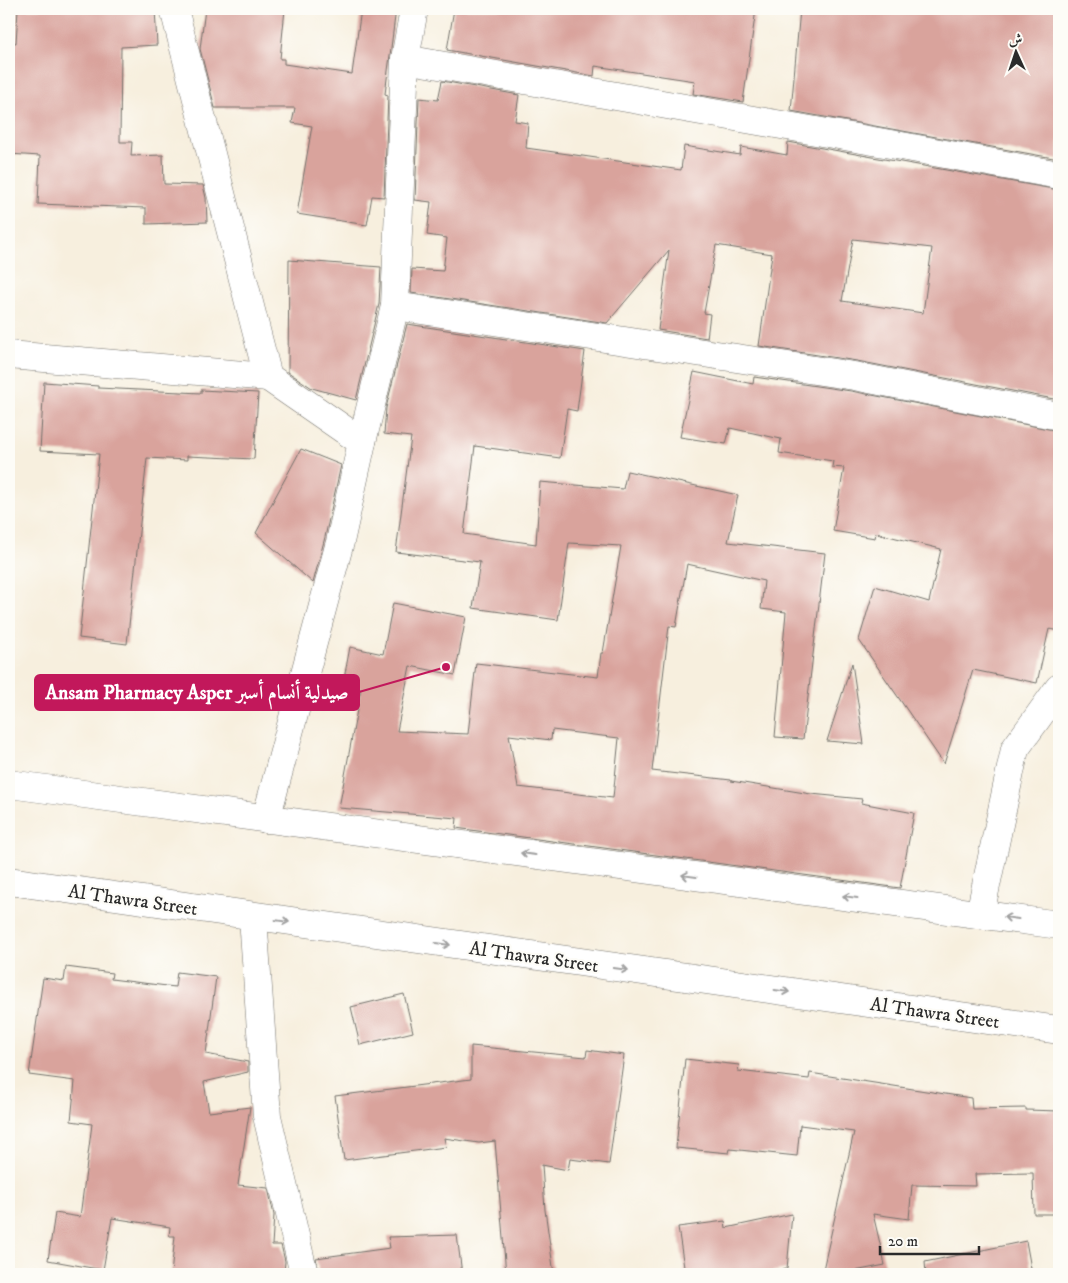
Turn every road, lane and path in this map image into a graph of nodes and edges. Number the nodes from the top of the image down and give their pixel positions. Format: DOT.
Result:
graph roads {
  1 [pos="174,9"];
  2 [pos="414,9"];
  3 [pos="405,58"];
  4 [pos="1059,175"];
  5 [pos="395,306"];
  6 [pos="9,355"];
  7 [pos="268,377"];
  8 [pos="1059,416"];
  9 [pos="362,442"];
  10 [pos="1059,688"];
  11 [pos="9,784"];
  12 [pos="266,819"];
  13 [pos="9,881"];
  14 [pos="980,914"];
  15 [pos="253,917"];
  16 [pos="1059,925"];
  17 [pos="1059,1030"];
  18 [pos="304,1274"];
  1 -- 7 [label="street"];
  2 -- 3 [label="street"];
  3 -- 4 [label="street"];
  3 -- 5 [label="street"];
  5 -- 8 [label="street"];
  5 -- 9 [label="street"];
  6 -- 7 [label="street"];
  7 -- 9 [label="street"];
  9 -- 12 [label="street"];
  10 -- 14 [label="street"];
  11 -- 12 [label="street"];
  14 -- 12 [label="street, one-way"];
  13 -- 15 [label="street, Al Thawra Street"];
  16 -- 14 [label="street, one-way"];
  15 -- 17 [label="street, Al Thawra Street, one-way"];
  15 -- 18 [label="street"];
}
